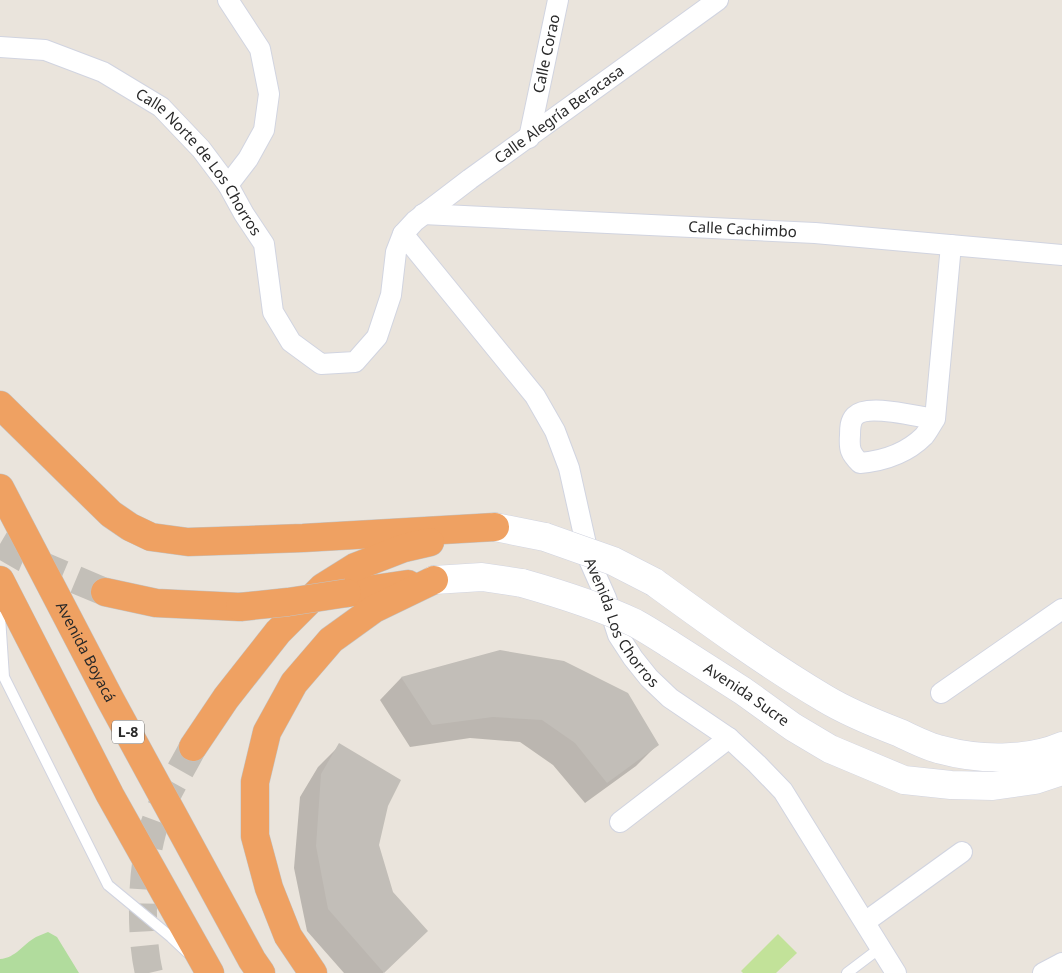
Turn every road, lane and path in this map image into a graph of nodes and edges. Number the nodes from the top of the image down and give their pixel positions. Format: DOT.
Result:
graph roads {
  1 [pos="228,0"];
  2 [pos="558,0"];
  3 [pos="718,0"];
  4 [pos="0,47"];
  5 [pos="529,138"];
  6 [pos="228,185"];
  7 [pos="423,214"];
  8 [pos="403,234"];
  9 [pos="951,245"];
  10 [pos="1062,255"];
  11 [pos="0,405"];
  12 [pos="935,420"];
  13 [pos="0,488"];
  14 [pos="495,527"];
  15 [pos="0,580"];
  16 [pos="434,580"];
  17 [pos="105,592"];
  18 [pos="1062,609"];
  19 [pos="0,617"];
  20 [pos="941,693"];
  21 [pos="729,738"];
  22 [pos="1062,746"];
  23 [pos="193,747"];
  24 [pos="1058,773"];
  25 [pos="620,822"];
  26 [pos="962,852"];
  27 [pos="865,922"];
  28 [pos="880,948"];
  29 [pos="1062,963"];
  30 [pos="209,973"];
  31 [pos="261,973"];
  32 [pos="313,973"];
  33 [pos="847,973"];
  34 [pos="896,973"];
  35 [pos="1043,973"];
  1 -- 6 [label="street"];
  2 -- 5 [label="street, Calle Corao"];
  3 -- 5 [label="street, Calle Alegría Beracasa"];
  4 -- 6 [label="street, Calle Norte de Los Chorros"];
  5 -- 7 [label="street, Calle Alegría Beracasa"];
  6 -- 8 [label="street, Calle Norte de Los Chorros"];
  7 -- 8 [label="street, Calle Alegría Beracasa"];
  7 -- 9 [label="street, Calle Cachimbo"];
  8 -- 21 [label="street, Avenida Los Chorros"];
  9 -- 10 [label="street, Calle Cachimbo"];
  9 -- 12 [label="street"];
  11 -- 14 [label="highway"];
  13 -- 31 [label="highway, Avenida Boyacá / L-8"];
  14 -- 22 [label="main road, bridge"];
  14 -- 23 [label="highway"];
  15 -- 30 [label="highway"];
  16 -- 17 [label="highway, bridge"];
  16 -- 24 [label="main road, Avenida Sucre, bridge"];
  16 -- 32 [label="highway"];
  18 -- 20 [label="street"];
  19 -- 30 [label="lane"];
  21 -- 25 [label="street"];
  21 -- 27 [label="street, Avenida Los Chorros"];
  26 -- 27 [label="street"];
  27 -- 28 [label="street, Avenida Los Chorros"];
  28 -- 33 [label="lane"];
  28 -- 34 [label="street, Avenida Los Chorros"];
  29 -- 35 [label="street"];
}
